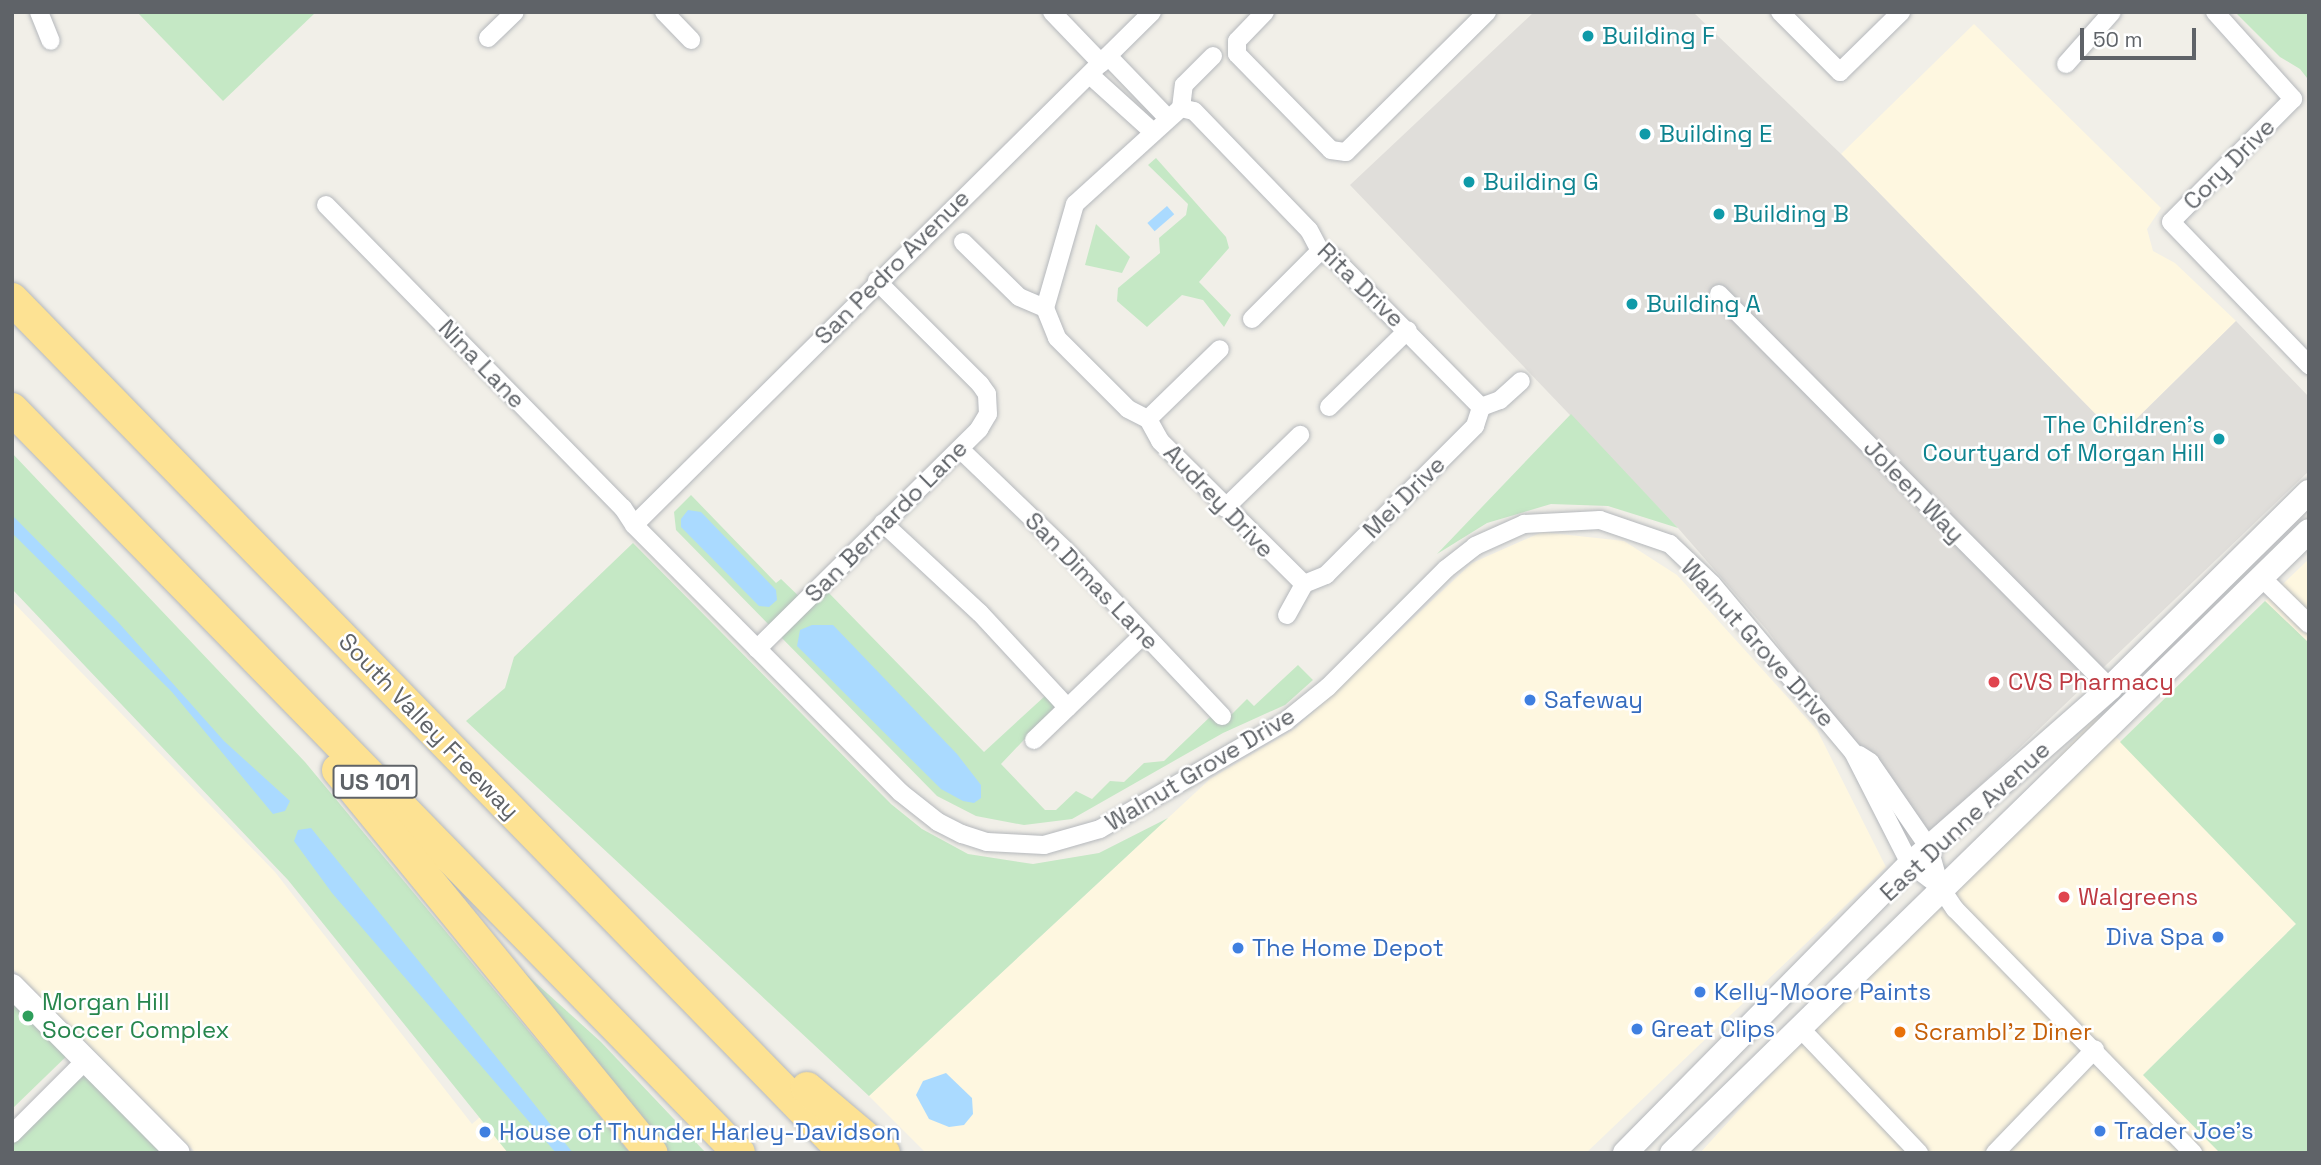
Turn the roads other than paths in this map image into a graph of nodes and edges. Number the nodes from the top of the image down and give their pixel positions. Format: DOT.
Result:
graph roads {
  1 [pos="40,12"];
  2 [pos="515,12"];
  3 [pos="664,12"];
  4 [pos="1052,12"];
  5 [pos="1152,12"];
  6 [pos="1265,12"];
  7 [pos="1487,12"];
  8 [pos="1780,12"];
  9 [pos="1901,12"];
  10 [pos="2112,12"];
  11 [pos="2215,12"];
  12 [pos="488,38"];
  13 [pos="691,40"];
  14 [pos="51,41"];
  15 [pos="1213,56"];
  16 [pos="2066,64"];
  17 [pos="1100,65"];
  18 [pos="1142,88"];
  19 [pos="1123,105"];
  20 [pos="1174,112"];
  21 [pos="1152,131"];
  22 [pos="326,205"];
  23 [pos="963,242"];
  24 [pos="1320,251"];
  25 [pos="877,281"];
  26 [pos="1719,294"];
  27 [pos="12,299"];
  28 [pos="1045,308"];
  29 [pos="1252,319"];
  30 [pos="1408,330"];
  31 [pos="1220,349"];
  32 [pos="2309,365"];
  33 [pos="1521,381"];
  34 [pos="1329,407"];
  35 [pos="1480,407"];
  36 [pos="12,409"];
  37 [pos="1148,419"];
  38 [pos="1300,435"];
  39 [pos="960,449"];
  40 [pos="2301,500"];
  41 [pos="1225,508"];
  42 [pos="883,523"];
  43 [pos="634,525"];
  44 [pos="2309,531"];
  45 [pos="2262,578"];
  46 [pos="1304,584"];
  47 [pos="1287,615"];
  48 [pos="2309,624"];
  49 [pos="1143,635"];
  50 [pos="757,649"];
  51 [pos="2163,676"];
  52 [pos="2110,688"];
  53 [pos="296,701"];
  54 [pos="1068,708"];
  55 [pos="1222,716"];
  56 [pos="1034,740"];
  57 [pos="1853,752"];
  58 [pos="2056,778"];
  59 [pos="1920,856"];
  60 [pos="1940,887"];
  61 [pos="669,972"];
  62 [pos="12,986"];
  63 [pos="1799,1027"];
  64 [pos="2095,1049"];
  65 [pos="87,1059"];
  66 [pos="12,1134"];
  67 [pos="178,1153"];
  68 [pos="652,1153"];
  69 [pos="739,1153"];
  70 [pos="845,1153"];
  71 [pos="884,1153"];
  72 [pos="1625,1153"];
  73 [pos="1672,1153"];
  74 [pos="1919,1153"];
  75 [pos="1996,1153"];
  76 [pos="2193,1153"];
  1 -- 14 [label="street"];
  2 -- 12 [label="street"];
  3 -- 13 [label="street"];
  4 -- 17 [label="street"];
  5 -- 17 [label="street, San Pedro Avenue"];
  6 -- 7 [label="street"];
  8 -- 9 [label="street"];
  10 -- 16 [label="street"];
  11 -- 32 [label="street, Cory Drive"];
  15 -- 20 [label="street"];
  17 -- 18 [label="street, Rita Drive"];
  17 -- 19 [label="street"];
  17 -- 25 [label="street, San Pedro Avenue"];
  18 -- 19 [label="street"];
  18 -- 20 [label="street, Rita Drive"];
  19 -- 21 [label="street"];
  20 -- 21 [label="street"];
  20 -- 24 [label="street, Rita Drive"];
  21 -- 28 [label="street"];
  22 -- 43 [label="street, Nina Lane"];
  23 -- 28 [label="street"];
  24 -- 29 [label="street"];
  24 -- 30 [label="street, Rita Drive"];
  25 -- 39 [label="street, San Bernardo Lane"];
  25 -- 43 [label="street, San Pedro Avenue"];
  26 -- 52 [label="street, Joleen Way"];
  27 -- 61 [label="highway, South Valley Freeway / US 101"];
  28 -- 37 [label="street, Audrey Drive"];
  30 -- 34 [label="street"];
  30 -- 35 [label="street, Rita Drive"];
  31 -- 37 [label="street"];
  33 -- 35 [label="street"];
  35 -- 46 [label="street, Mei Drive"];
  36 -- 53 [label="highway, US 101"];
  37 -- 41 [label="street, Audrey Drive"];
  38 -- 41 [label="street"];
  39 -- 42 [label="street, San Bernardo Lane"];
  39 -- 49 [label="street, San Dimas Lane"];
  40 -- 45 [label="main road"];
  40 -- 52 [label="main road, East Dunne Avenue"];
  41 -- 46 [label="street, Audrey Drive"];
  42 -- 50 [label="street, San Bernardo Lane"];
  42 -- 54 [label="street"];
  43 -- 50 [label="street, Walnut Grove Drive"];
  44 -- 45 [label="main road, East Dunne Avenue"];
  45 -- 48 [label="street"];
  45 -- 51 [label="main road, East Dunne Avenue"];
  46 -- 47 [label="street"];
  49 -- 54 [label="street"];
  49 -- 55 [label="street, San Dimas Lane"];
  50 -- 57 [label="street, Walnut Grove Drive"];
  51 -- 52 [label="main road"];
  51 -- 58 [label="main road, East Dunne Avenue"];
  52 -- 58 [label="main road"];
  52 -- 59 [label="main road, East Dunne Avenue"];
  53 -- 68 [label="highway"];
  53 -- 69 [label="highway, US 101"];
  54 -- 56 [label="street"];
  57 -- 59 [label="street, Walnut Grove Drive"];
  57 -- 59 [label="street, Walnut Grove Drive"];
  58 -- 60 [label="main road, East Dunne Avenue"];
  59 -- 60 [label="street, Walnut Grove Drive"];
  59 -- 72 [label="main road, East Dunne Avenue"];
  60 -- 63 [label="main road, East Dunne Avenue"];
  60 -- 64 [label="street, Walnut Grove Drive"];
  61 -- 70 [label="highway, South Valley Freeway / US 101"];
  61 -- 71 [label="highway"];
  62 -- 65 [label="main road"];
  63 -- 73 [label="main road, East Dunne Avenue"];
  63 -- 74 [label="street"];
  64 -- 75 [label="street"];
  64 -- 76 [label="street, Walnut Grove Drive"];
  65 -- 66 [label="street"];
  65 -- 67 [label="main road"];
}
